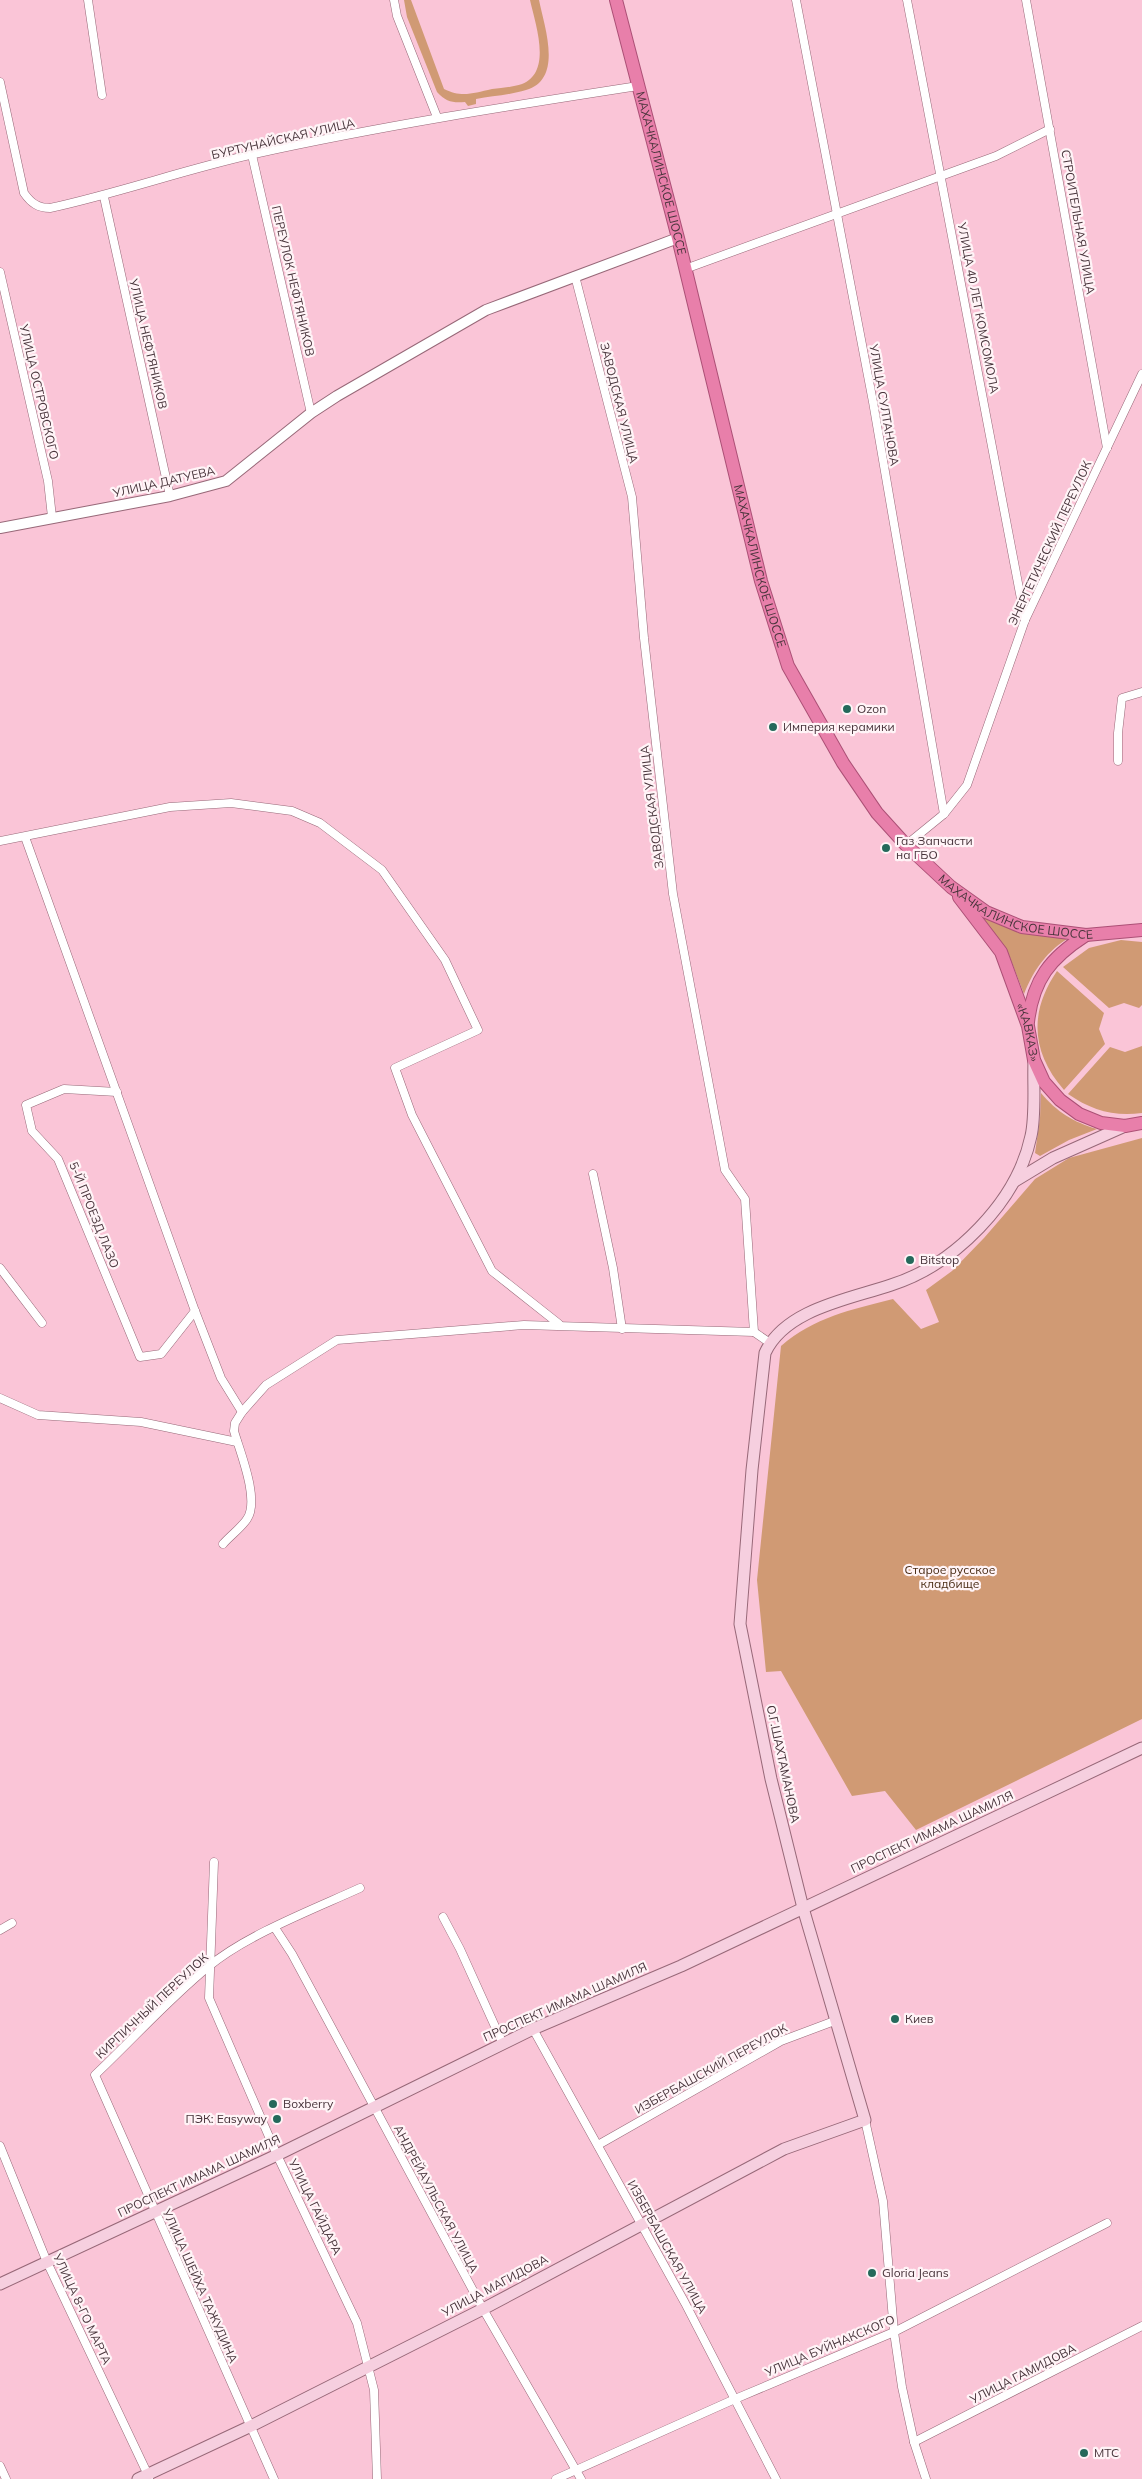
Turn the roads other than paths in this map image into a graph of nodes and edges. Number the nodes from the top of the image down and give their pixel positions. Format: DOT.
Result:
graph roads {
  1 [pos="88,0"];
  2 [pos="394,0"];
  3 [pos="616,0"];
  4 [pos="796,0"];
  5 [pos="907,0"];
  6 [pos="1026,0"];
  7 [pos="0,82"];
  8 [pos="638,86"];
  9 [pos="102,95"];
  10 [pos="437,117"];
  11 [pos="1050,129"];
  12 [pos="252,154"];
  13 [pos="940,176"];
  14 [pos="104,197"];
  15 [pos="836,212"];
  16 [pos="678,238"];
  17 [pos="685,269"];
  18 [pos="0,272"];
  19 [pos="575,276"];
  20 [pos="1142,374"];
  21 [pos="311,413"];
  22 [pos="1107,448"];
  23 [pos="170,496"];
  24 [pos="52,517"];
  25 [pos="0,528"];
  26 [pos="1025,620"];
  27 [pos="1142,692"];
  28 [pos="1118,761"];
  29 [pos="944,814"];
  30 [pos="26,837"];
  31 [pos="0,841"];
  32 [pos="906,845"];
  33 [pos="951,887"];
  34 [pos="1141,929"];
  35 [pos="1086,935"];
  36 [pos="1028,1026"];
  37 [pos="1034,1060"];
  38 [pos="117,1092"];
  39 [pos="1142,1123"];
  40 [pos="1125,1126"];
  41 [pos="593,1174"];
  42 [pos="1015,1181"];
  43 [pos="0,1268"];
  44 [pos="195,1311"];
  45 [pos="42,1323"];
  46 [pos="559,1324"];
  47 [pos="622,1329"];
  48 [pos="754,1332"];
  49 [pos="770,1342"];
  50 [pos="0,1398"];
  51 [pos="242,1412"];
  52 [pos="237,1442"];
  53 [pos="223,1544"];
  54 [pos="1142,1748"];
  55 [pos="214,1862"];
  56 [pos="360,1888"];
  57 [pos="803,1908"];
  58 [pos="443,1917"];
  59 [pos="12,1923"];
  60 [pos="275,1928"];
  61 [pos="0,1930"];
  62 [pos="209,1966"];
  63 [pos="837,2020"];
  64 [pos="533,2029"];
  65 [pos="503,2044"];
  66 [pos="95,2075"];
  67 [pos="374,2107"];
  68 [pos="865,2120"];
  69 [pos="598,2145"];
  70 [pos="0,2146"];
  71 [pos="277,2155"];
  72 [pos="154,2212"];
  73 [pos="1107,2222"];
  74 [pos="640,2224"];
  75 [pos="46,2262"];
  76 [pos="0,2284"];
  77 [pos="483,2309"];
  78 [pos="1142,2326"];
  79 [pos="894,2332"];
  80 [pos="367,2368"];
  81 [pos="735,2399"];
  82 [pos="251,2426"];
  83 [pos="914,2442"];
  84 [pos="0,2466"];
  85 [pos="576,2470"];
  86 [pos="145,2478"];
  87 [pos="6,2479"];
  88 [pos="274,2479"];
  89 [pos="376,2479"];
  90 [pos="556,2479"];
  91 [pos="581,2479"];
  92 [pos="776,2479"];
  93 [pos="926,2479"];
  1 -- 9 [label="street"];
  2 -- 10 [label="street"];
  3 -- 8 [label="highway, МАХАЧКАЛИНСКОЕ ШОССЕ"];
  4 -- 15 [label="street, УЛИЦА СУЛТАНОВА"];
  5 -- 13 [label="street, УЛИЦА 40 ЛЕТ КОМСОМОЛА"];
  6 -- 11 [label="street, СТРОИТЕЛЬНАЯ УЛИЦА"];
  7 -- 14 [label="street, БУРТУНАЙСКАЯ УЛИЦА"];
  8 -- 10 [label="street, БУРТУНАЙСКАЯ УЛИЦА"];
  8 -- 16 [label="highway, МАХАЧКАЛИНСКОЕ ШОССЕ"];
  10 -- 12 [label="street, БУРТУНАЙСКАЯ УЛИЦА"];
  11 -- 13 [label="street"];
  11 -- 22 [label="street, СТРОИТЕЛЬНАЯ УЛИЦА"];
  12 -- 14 [label="street, БУРТУНАЙСКАЯ УЛИЦА"];
  12 -- 21 [label="street, ПЕРЕУЛОК НЕФТЯНИКОВ"];
  13 -- 15 [label="street"];
  13 -- 26 [label="street, УЛИЦА 40 ЛЕТ КОМСОМОЛА"];
  14 -- 23 [label="street, УЛИЦА НЕФТЯНИКОВ"];
  15 -- 17 [label="street"];
  15 -- 29 [label="street, УЛИЦА СУЛТАНОВА"];
  16 -- 17 [label="highway, МАХАЧКАЛИНСКОЕ ШОССЕ"];
  16 -- 19 [label="street, УЛИЦА ДАТУЕВА"];
  17 -- 32 [label="highway, МАХАЧКАЛИНСКОЕ ШОССЕ"];
  18 -- 24 [label="street, УЛИЦА ОСТРОВСКОГО"];
  19 -- 21 [label="street, УЛИЦА ДАТУЕВА"];
  19 -- 48 [label="street, ЗАВОДСКАЯ УЛИЦА"];
  20 -- 22 [label="street, ЭНЕРГЕТИЧЕСКИЙ ПЕРЕУЛОК"];
  21 -- 23 [label="street, УЛИЦА ДАТУЕВА"];
  22 -- 26 [label="street, ЭНЕРГЕТИЧЕСКИЙ ПЕРЕУЛОК"];
  23 -- 24 [label="street, УЛИЦА ДАТУЕВА"];
  24 -- 25 [label="street, УЛИЦА ДАТУЕВА"];
  26 -- 29 [label="street, ЭНЕРГЕТИЧЕСКИЙ ПЕРЕУЛОК"];
  27 -- 28 [label="street"];
  29 -- 32 [label="street, ЭНЕРГЕТИЧЕСКИЙ ПЕРЕУЛОК"];
  30 -- 31 [label="street"];
  30 -- 38 [label="street"];
  30 -- 46 [label="street"];
  32 -- 33 [label="highway, МАХАЧКАЛИНСКОЕ ШОССЕ"];
  33 -- 35 [label="highway, МАХАЧКАЛИНСКОЕ ШОССЕ"];
  33 -- 36 [label="highway, «КАВКАЗ»"];
  34 -- 35 [label="highway, МАХАЧКАЛИНСКОЕ ШОССЕ"];
  35 -- 36 [label="highway"];
  36 -- 37 [label="highway, «КАВКАЗ»"];
  37 -- 40 [label="highway, «КАВКАЗ»"];
  37 -- 42 [label="main road"];
  38 -- 44 [label="street"];
  38 -- 44 [label="street, 5-Й ПРОЕЗД ЛАЗО"];
  39 -- 40 [label="highway, «КАВКАЗ»"];
  40 -- 42 [label="main road"];
  41 -- 47 [label="street"];
  42 -- 49 [label="main road"];
  43 -- 45 [label="street"];
  44 -- 51 [label="street"];
  46 -- 47 [label="street"];
  46 -- 51 [label="street"];
  47 -- 48 [label="street"];
  48 -- 49 [label="street"];
  49 -- 57 [label="main road, О.Г.ШАХТАМАНОВА"];
  50 -- 52 [label="street"];
  51 -- 52 [label="street"];
  52 -- 53 [label="street"];
  54 -- 57 [label="main road, ПРОСПЕКТ ИМАМА ШАМИЛЯ"];
  55 -- 62 [label="street, УЛИЦА ГАЙДАРА"];
  56 -- 60 [label="street, КИРПИЧНЫЙ ПЕРЕУЛОК"];
  57 -- 63 [label="main road, О.Г.ШАХТАМАНОВА"];
  57 -- 64 [label="main road, ПРОСПЕКТ ИМАМА ШАМИЛЯ"];
  58 -- 65 [label="street"];
  59 -- 61 [label="street"];
  60 -- 62 [label="street, КИРПИЧНЫЙ ПЕРЕУЛОК"];
  60 -- 67 [label="street, АНДРЕЙАУЛЬСКАЯ УЛИЦА"];
  62 -- 66 [label="street, КИРПИЧНЫЙ ПЕРЕУЛОК"];
  62 -- 71 [label="street, УЛИЦА ГАЙДАРА"];
  63 -- 68 [label="main road, О.Г.ШАХТАМАНОВА"];
  63 -- 69 [label="street, ИЗБЕРБАШСКИЙ ПЕРЕУЛОК"];
  64 -- 65 [label="main road, ПРОСПЕКТ ИМАМА ШАМИЛЯ"];
  64 -- 69 [label="street, ИЗБЕРБАШСКАЯ УЛИЦА"];
  65 -- 67 [label="main road, ПРОСПЕКТ ИМАМА ШАМИЛЯ"];
  66 -- 72 [label="street, УЛИЦА ШЕЙХА ТАЖУДИНА"];
  67 -- 71 [label="main road, ПРОСПЕКТ ИМАМА ШАМИЛЯ"];
  67 -- 77 [label="street, АНДРЕЙАУЛЬСКАЯ УЛИЦА"];
  68 -- 74 [label="main road, УЛИЦА МАГИДОВА"];
  68 -- 79 [label="street, О.Г.ШАХТАМАНОВА"];
  69 -- 74 [label="street, ИЗБЕРБАШСКАЯ УЛИЦА"];
  70 -- 75 [label="street, УЛИЦА 8-ГО МАРТА"];
  71 -- 72 [label="main road, ПРОСПЕКТ ИМАМА ШАМИЛЯ"];
  71 -- 80 [label="street, УЛИЦА ГАЙДАРА"];
  72 -- 75 [label="main road, ПРОСПЕКТ ИМАМА ШАМИЛЯ"];
  72 -- 82 [label="street, УЛИЦА ШЕЙХА ТАЖУДИНА"];
  73 -- 79 [label="street, УЛИЦА БУЙНАКСКОГО"];
  74 -- 77 [label="main road, УЛИЦА МАГИДОВА"];
  74 -- 81 [label="street, ИЗБЕРБАШСКАЯ УЛИЦА"];
  75 -- 76 [label="main road, ПРОСПЕКТ ИМАМА ШАМИЛЯ"];
  75 -- 86 [label="street, УЛИЦА 8-ГО МАРТА"];
  77 -- 80 [label="main road, УЛИЦА МАГИДОВА"];
  77 -- 85 [label="street, АНДРЕЙАУЛЬСКАЯ УЛИЦА"];
  78 -- 83 [label="street, УЛИЦА ГАМИДОВА"];
  79 -- 81 [label="street, УЛИЦА БУЙНАКСКОГО"];
  79 -- 83 [label="street, О.Г.ШАХТАМАНОВА"];
  80 -- 82 [label="main road, УЛИЦА МАГИДОВА"];
  80 -- 89 [label="street, УЛИЦА ГАЙДАРА"];
  81 -- 85 [label="street, УЛИЦА БУЙНАКСКОГО"];
  81 -- 92 [label="street, ИЗБЕРБАШСКАЯ УЛИЦА"];
  82 -- 86 [label="main road, УЛИЦА МАГИДОВА"];
  82 -- 88 [label="street, УЛИЦА ШЕЙХА ТАЖУДИНА"];
  83 -- 93 [label="street, О.Г.ШАХТАМАНОВА"];
  84 -- 87 [label="street"];
  85 -- 90 [label="street, УЛИЦА БУЙНАКСКОГО"];
  85 -- 91 [label="street, АНДРЕЙАУЛЬСКАЯ УЛИЦА"];
}
